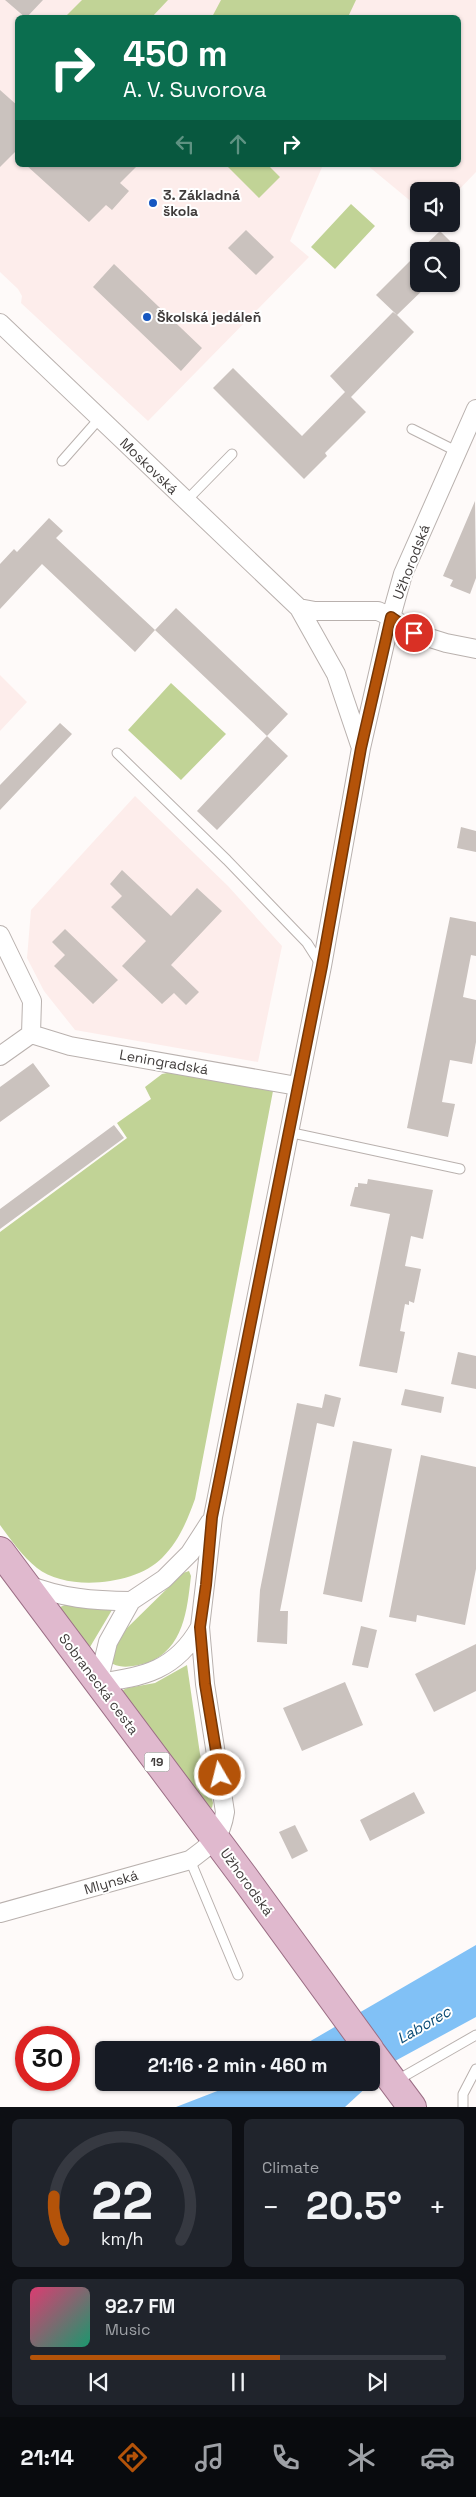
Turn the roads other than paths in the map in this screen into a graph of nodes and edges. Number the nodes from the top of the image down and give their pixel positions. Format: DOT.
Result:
graph roads {
  1 [pos="0,323"];
  2 [pos="476,409"];
  3 [pos="99,419"];
  4 [pos="412,429"];
  5 [pos="458,452"];
  6 [pos="232,454"];
  7 [pos="62,461"];
  8 [pos="186,501"];
  9 [pos="299,608"];
  10 [pos="391,617"];
  11 [pos="476,649"];
  12 [pos="361,748"];
  13 [pos="117,753"];
  14 [pos="0,935"];
  15 [pos="322,966"];
  16 [pos="31,1034"];
  17 [pos="0,1056"];
  18 [pos="297,1086"];
  19 [pos="288,1132"];
  20 [pos="460,1169"];
  21 [pos="212,1517"];
  22 [pos="0,1551"];
  23 [pos="24,1584"];
  24 [pos="131,1601"];
  25 [pos="200,1627"];
  26 [pos="98,1683"];
  27 [pos="216,1840"];
  28 [pos="190,1860"];
  29 [pos="0,1913"];
  30 [pos="238,1975"];
  31 [pos="476,2035"];
  32 [pos="364,2041"];
  33 [pos="380,2063"];
  34 [pos="476,2070"];
  35 [pos="401,2078"];
  36 [pos="412,2107"];
  37 [pos="463,2107"];
  1 -- 3 [label="street, Moskovská"];
  2 -- 5 [label="street, Užhorodská"];
  3 -- 7 [label="lane"];
  3 -- 8 [label="street, Moskovská"];
  4 -- 5 [label="lane"];
  5 -- 10 [label="street, Užhorodská"];
  6 -- 8 [label="lane"];
  8 -- 9 [label="street, Moskovská"];
  9 -- 10 [label="street"];
  9 -- 12 [label="street, Moskovská"];
  10 -- 11 [label="street"];
  10 -- 12 [label="street, Užhorodská"];
  12 -- 15 [label="street, Užhorodská"];
  13 -- 15 [label="lane"];
  14 -- 16 [label="street"];
  15 -- 18 [label="street, Užhorodská"];
  16 -- 17 [label="street"];
  16 -- 18 [label="street, Leningradská"];
  18 -- 19 [label="street, Užhorodská"];
  19 -- 20 [label="lane"];
  19 -- 21 [label="street, Užhorodská"];
  21 -- 24 [label="street, Užhorodská"];
  21 -- 25 [label="street, Užhorodská"];
  22 -- 23 [label="main road, Sobranecká cesta / 19"];
  23 -- 24 [label="street"];
  23 -- 26 [label="main road, Sobranecká cesta / 19"];
  24 -- 26 [label="street, Užhorodská"];
  25 -- 26 [label="street, Užhorodská"];
  25 -- 27 [label="street, Užhorodská"];
  26 -- 27 [label="main road, Sobranecká cesta / 19"];
  27 -- 28 [label="street, Mlynská"];
  27 -- 32 [label="main road, Užhorodská / 19"];
  28 -- 29 [label="street, Mlynská"];
  28 -- 30 [label="lane"];
  31 -- 35 [label="lane"];
  33 -- 36 [label="main road, Užhorodská / 19"];
  34 -- 37 [label="lane"];
}
